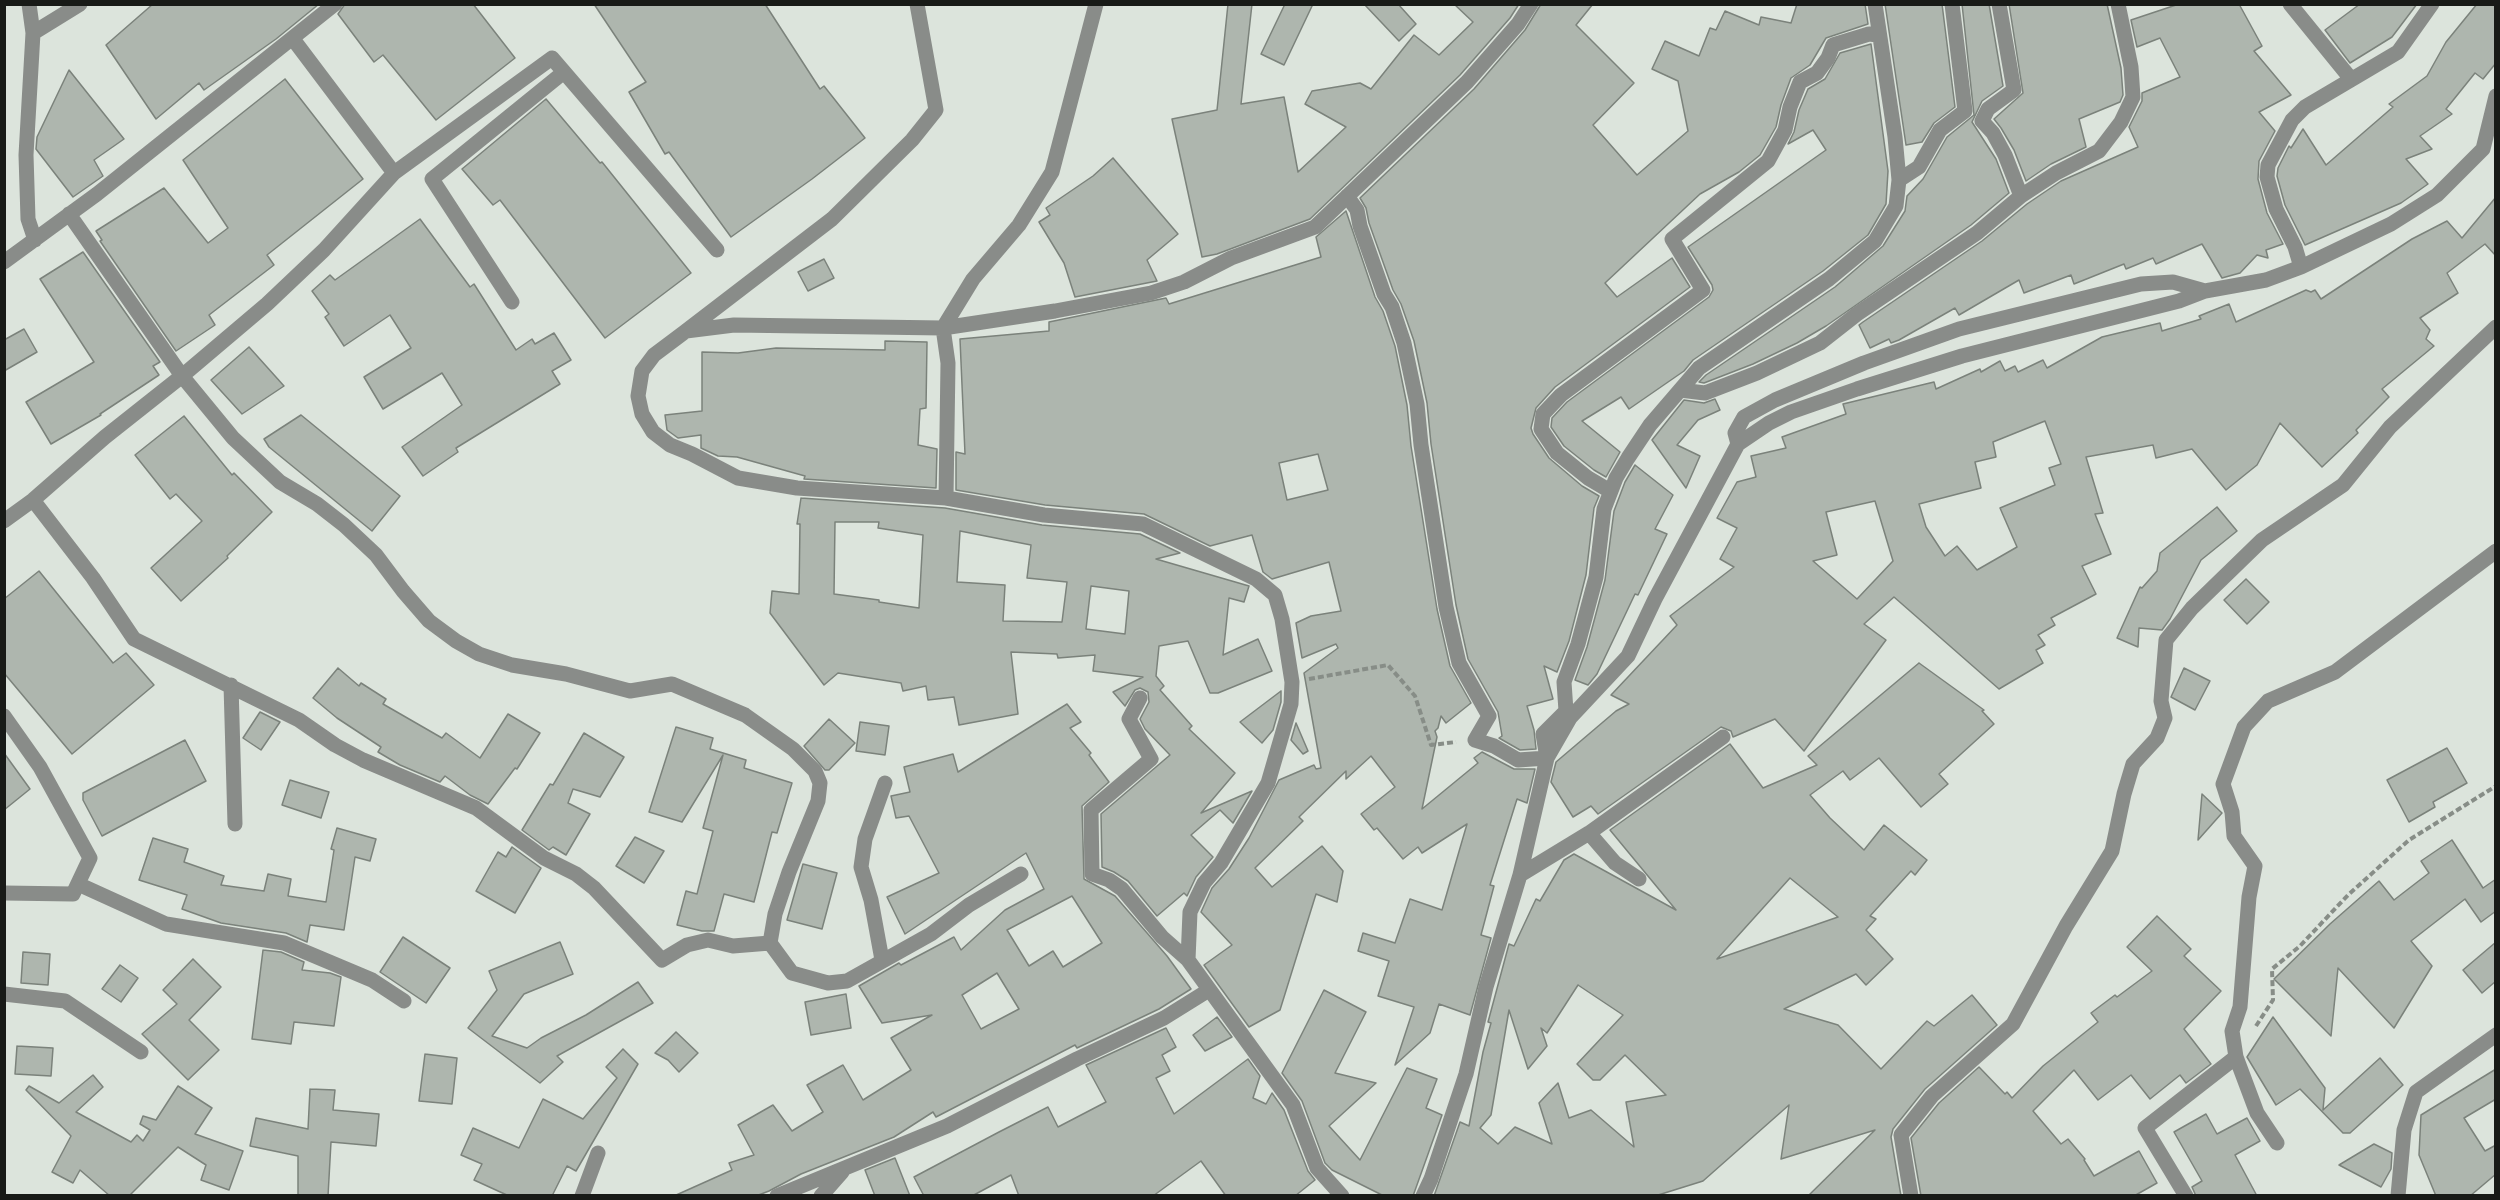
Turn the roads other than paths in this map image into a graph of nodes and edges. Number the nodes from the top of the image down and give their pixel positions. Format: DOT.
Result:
graph roads {
  1 [pos="29,4"];
  2 [pos="80,4"];
  3 [pos="335,4"];
  4 [pos="917,4"];
  5 [pos="1096,4"];
  6 [pos="1531,4"];
  7 [pos="1875,4"];
  8 [pos="1952,4"];
  9 [pos="1999,4"];
  10 [pos="2118,4"];
  11 [pos="2289,4"];
  12 [pos="2432,4"];
  13 [pos="33,33"];
  14 [pos="1878,35"];
  15 [pos="293,39"];
  16 [pos="564,72"];
  17 [pos="2350,79"];
  18 [pos="2496,96"];
  19 [pos="1965,111"];
  20 [pos="1982,122"];
  21 [pos="2496,137"];
  22 [pos="2483,149"];
  23 [pos="394,173"];
  24 [pos="1899,180"];
  25 [pos="1347,196"];
  26 [pos="2021,196"];
  27 [pos="69,214"];
  28 [pos="35,240"];
  29 [pos="717,250"];
  30 [pos="4,262"];
  31 [pos="2301,267"];
  32 [pos="2205,291"];
  33 [pos="512,302"];
  34 [pos="2496,327"];
  35 [pos="943,328"];
  36 [pos="686,331"];
  37 [pos="182,376"];
  38 [pos="1680,390"];
  39 [pos="1738,444"];
  40 [pos="1610,491"];
  41 [pos="946,498"];
  42 [pos="33,500"];
  43 [pos="5,519"];
  44 [pos="2496,551"];
  45 [pos="231,685"];
  46 [pos="1140,698"];
  47 [pos="4,716"];
  48 [pos="1723,737"];
  49 [pos="1547,758"];
  50 [pos="885,783"];
  51 [pos="235,824"];
  52 [pos="1589,833"];
  53 [pos="1021,874"];
  54 [pos="1520,875"];
  55 [pos="1639,879"];
  56 [pos="78,884"];
  57 [pos="4,893"];
  58 [pos="770,943"];
  59 [pos="882,960"];
  60 [pos="1188,960"];
  61 [pos="1209,990"];
  62 [pos="4,994"];
  63 [pos="404,1000"];
  64 [pos="2496,1035"];
  65 [pos="141,1053"];
  66 [pos="2236,1057"];
  67 [pos="2277,1143"];
  68 [pos="598,1153"];
  69 [pos="843,1169"];
  70 [pos="582,1196"];
  71 [pos="777,1196"];
  72 [pos="820,1196"];
  73 [pos="1342,1196"];
  74 [pos="1423,1196"];
  75 [pos="1911,1196"];
  76 [pos="2186,1196"];
  77 [pos="2398,1196"];
  1 -- 13 [label="street"];
  2 -- 13 [label="street"];
  3 -- 15 [label="street"];
  4 -- 36 [label="street"];
  5 -- 35 [label="street"];
  6 -- 25 [label="street"];
  7 -- 14 [label="street"];
  8 -- 19 [label="street"];
  9 -- 20 [label="street"];
  10 -- 26 [label="street"];
  11 -- 17 [label="street"];
  12 -- 17 [label="street"];
  13 -- 28 [label="street"];
  14 -- 24 [label="street"];
  14 -- 40 [label="street"];
  15 -- 23 [label="street"];
  15 -- 27 [label="street"];
  16 -- 23 [label="street"];
  16 -- 29 [label="street"];
  16 -- 33 [label="street"];
  17 -- 31 [label="street"];
  18 -- 22 [label="street"];
  19 -- 20 [label="street"];
  19 -- 24 [label="street"];
  20 -- 26 [label="street"];
  21 -- 22 [label="street"];
  22 -- 31 [label="street"];
  23 -- 37 [label="street"];
  24 -- 38 [label="street"];
  25 -- 35 [label="street"];
  25 -- 49 [label="street"];
  26 -- 38 [label="street"];
  27 -- 28 [label="street"];
  27 -- 37 [label="street"];
  28 -- 30 [label="street"];
  31 -- 32 [label="street"];
  32 -- 39 [label="street"];
  32 -- 39 [label="street"];
  34 -- 75 [label="street"];
  35 -- 36 [label="street"];
  35 -- 41 [label="street"];
  36 -- 41 [label="street"];
  37 -- 42 [label="street"];
  37 -- 58 [label="street"];
  38 -- 40 [label="street"];
  39 -- 49 [label="street"];
  40 -- 49 [label="street"];
  41 -- 60 [label="street"];
  42 -- 43 [label="street"];
  42 -- 45 [label="street"];
  44 -- 66 [label="street"];
  45 -- 51 [label="street"];
  45 -- 58 [label="street"];
  46 -- 60 [label="street"];
  47 -- 56 [label="street"];
  48 -- 52 [label="street"];
  49 -- 54 [label="street"];
  50 -- 59 [label="street"];
  52 -- 54 [label="street"];
  52 -- 55 [label="street"];
  53 -- 59 [label="street"];
  54 -- 74 [label="street"];
  56 -- 57 [label="street"];
  56 -- 63 [label="street"];
  58 -- 59 [label="street"];
  60 -- 61 [label="street"];
  61 -- 69 [label="street"];
  61 -- 73 [label="street"];
  62 -- 65 [label="street"];
  64 -- 77 [label="street"];
  66 -- 67 [label="street"];
  66 -- 76 [label="street"];
  68 -- 70 [label="street"];
  69 -- 71 [label="street"];
  69 -- 72 [label="street"];
}
